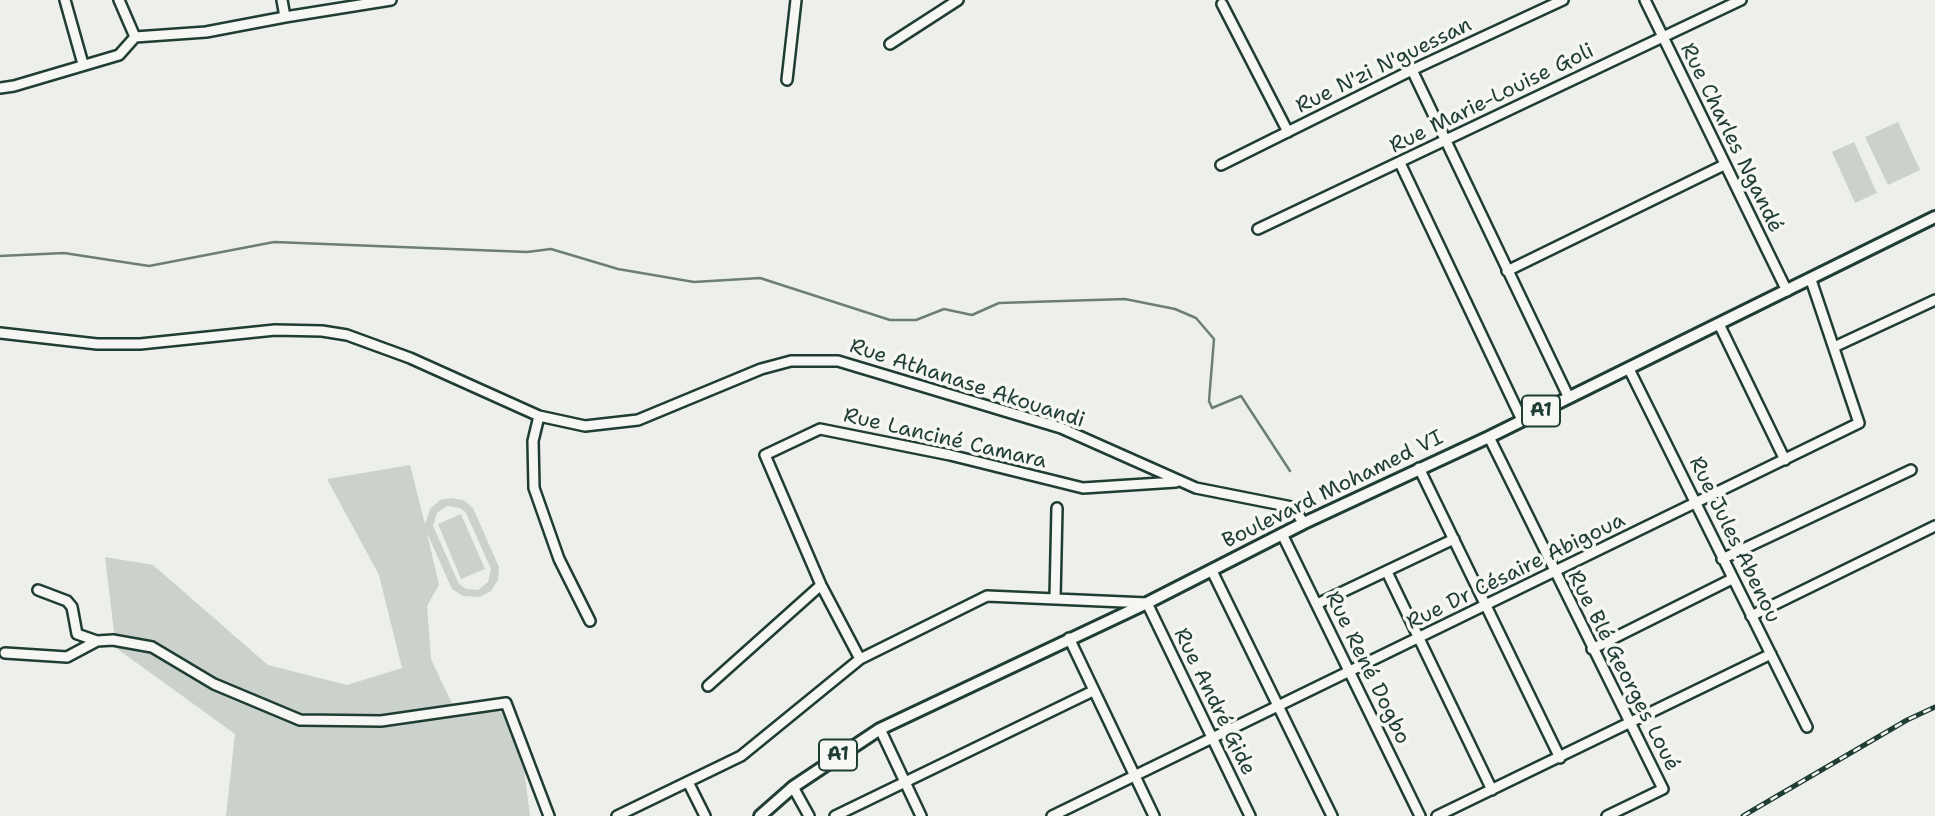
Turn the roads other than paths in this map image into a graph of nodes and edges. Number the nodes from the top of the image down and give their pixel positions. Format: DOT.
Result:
graph roads {
  1 [pos="65,0"];
  2 [pos="119,0"];
  3 [pos="282,0"];
  4 [pos="391,0"];
  5 [pos="796,0"];
  6 [pos="958,0"];
  7 [pos="1563,0"];
  8 [pos="1646,0"];
  9 [pos="1741,0"];
  10 [pos="1222,4"];
  11 [pos="285,17"];
  12 [pos="135,37"];
  13 [pos="1663,38"];
  14 [pos="890,44"];
  15 [pos="83,64"];
  16 [pos="1412,70"];
  17 [pos="787,80"];
  18 [pos="0,88"];
  19 [pos="1288,132"];
  20 [pos="1446,141"];
  21 [pos="1400,163"];
  22 [pos="1220,165"];
  23 [pos="1724,165"];
  24 [pos="1935,217"];
  25 [pos="1258,229"];
  26 [pos="1507,271"];
  27 [pos="1811,280"];
  28 [pos="1787,291"];
  29 [pos="1935,300"];
  30 [pos="1719,324"];
  31 [pos="0,333"];
  32 [pos="1834,347"];
  33 [pos="1629,369"];
  34 [pos="1569,398"];
  35 [pos="540,416"];
  36 [pos="1522,420"];
  37 [pos="1489,437"];
  38 [pos="1785,460"];
  39 [pos="1419,468"];
  40 [pos="1912,470"];
  41 [pos="1179,482"];
  42 [pos="1697,503"];
  43 [pos="1058,508"];
  44 [pos="1304,523"];
  45 [pos="1935,526"];
  46 [pos="1283,536"];
  47 [pos="1454,539"];
  48 [pos="1722,559"];
  49 [pos="1212,571"];
  50 [pos="1387,572"];
  51 [pos="1554,573"];
  52 [pos="1732,579"];
  53 [pos="821,585"];
  54 [pos="38,590"];
  55 [pos="1055,598"];
  56 [pos="1147,603"];
  57 [pos="1317,604"];
  58 [pos="1485,604"];
  59 [pos="1751,616"];
  60 [pos="590,621"];
  61 [pos="1069,638"];
  62 [pos="1418,638"];
  63 [pos="97,641"];
  64 [pos="1592,649"];
  65 [pos="5,653"];
  66 [pos="1771,654"];
  67 [pos="860,659"];
  68 [pos="1349,671"];
  69 [pos="708,686"];
  70 [pos="1093,691"];
  71 [pos="1278,707"];
  72 [pos="1629,724"];
  73 [pos="1807,727"];
  74 [pos="880,729"];
  75 [pos="1213,738"];
  76 [pos="1560,758"];
  77 [pos="1135,776"];
  78 [pos="688,782"];
  79 [pos="905,782"];
  80 [pos="793,787"];
  81 [pos="1492,790"];
  82 [pos="549,816"];
  83 [pos="617,816"];
  84 [pos="705,816"];
  85 [pos="760,816"];
  86 [pos="809,816"];
  87 [pos="835,816"];
  88 [pos="921,816"];
  89 [pos="1052,816"];
  90 [pos="1154,816"];
  91 [pos="1250,816"];
  92 [pos="1332,816"];
  93 [pos="1420,816"];
  94 [pos="1437,816"];
  95 [pos="1607,816"];
  1 -- 15 [label="street"];
  2 -- 12 [label="street"];
  3 -- 11 [label="street"];
  4 -- 11 [label="street"];
  5 -- 17 [label="street"];
  6 -- 14 [label="street"];
  7 -- 16 [label="street, Rue N'zi N'guessan"];
  8 -- 13 [label="street, Rue Charles Ngandé"];
  9 -- 13 [label="street, Rue Marie-Louise Goli"];
  10 -- 19 [label="street"];
  11 -- 12 [label="street"];
  12 -- 15 [label="street"];
  13 -- 20 [label="street, Rue Marie-Louise Goli"];
  13 -- 23 [label="street, Rue Charles Ngandé"];
  15 -- 18 [label="street"];
  16 -- 19 [label="street, Rue N'zi N'guessan"];
  16 -- 20 [label="street"];
  19 -- 22 [label="street, Rue N'zi N'guessan"];
  20 -- 21 [label="street, Rue Marie-Louise Goli"];
  20 -- 26 [label="street"];
  21 -- 25 [label="street, Rue Marie-Louise Goli"];
  21 -- 36 [label="street"];
  23 -- 26 [label="street"];
  23 -- 28 [label="street, Rue Charles Ngandé"];
  24 -- 27 [label="main road, Boulevard Mohamed VI / A1"];
  26 -- 34 [label="street"];
  27 -- 28 [label="main road, Boulevard Mohamed VI / A1"];
  27 -- 32 [label="street, Rue Dr Césaire Abigoua"];
  28 -- 30 [label="main road, Boulevard Mohamed VI / A1"];
  29 -- 32 [label="street"];
  30 -- 33 [label="main road, Boulevard Mohamed VI / A1"];
  30 -- 38 [label="street"];
  31 -- 35 [label="street, Rue Athanase Akouandi"];
  32 -- 38 [label="street, Rue Dr Césaire Abigoua"];
  33 -- 34 [label="main road, Boulevard Mohamed VI / A1"];
  33 -- 42 [label="street, Rue Jules Abenou"];
  34 -- 36 [label="main road, Boulevard Mohamed VI / A1"];
  35 -- 41 [label="street, Rue Athanase Akouandi"];
  35 -- 60 [label="street"];
  36 -- 37 [label="main road, Boulevard Mohamed VI / A1"];
  37 -- 39 [label="main road, Boulevard Mohamed VI / A1"];
  37 -- 51 [label="street, Rue Blé Georges Loué"];
  38 -- 42 [label="street, Rue Dr Césaire Abigoua"];
  39 -- 44 [label="main road, Boulevard Mohamed VI / A1"];
  39 -- 47 [label="street"];
  40 -- 48 [label="street"];
  41 -- 44 [label="street, Rue Athanase Akouandi"];
  41 -- 53 [label="street, Rue Lanciné Camara"];
  42 -- 48 [label="street, Rue Jules Abenou"];
  42 -- 51 [label="street, Rue Dr Césaire Abigoua"];
  43 -- 55 [label="street"];
  44 -- 46 [label="main road, Boulevard Mohamed VI / A1"];
  45 -- 59 [label="street"];
  46 -- 49 [label="main road, Boulevard Mohamed VI / A1"];
  46 -- 57 [label="street, Rue René Dogbo"];
  47 -- 50 [label="street"];
  47 -- 58 [label="street"];
  48 -- 52 [label="street, Rue Jules Abenou"];
  49 -- 56 [label="main road, Boulevard Mohamed VI / A1"];
  49 -- 71 [label="street"];
  50 -- 57 [label="street"];
  50 -- 62 [label="street"];
  51 -- 58 [label="street, Rue Dr Césaire Abigoua"];
  51 -- 64 [label="street, Rue Blé Georges Loué"];
  52 -- 59 [label="street, Rue Jules Abenou"];
  52 -- 64 [label="street"];
  53 -- 67 [label="street, Rue Lanciné Camara"];
  53 -- 69 [label="street"];
  54 -- 63 [label="street"];
  55 -- 56 [label="street"];
  55 -- 67 [label="street"];
  56 -- 61 [label="main road, Boulevard Mohamed VI / A1"];
  56 -- 75 [label="street, Rue André Gide"];
  57 -- 68 [label="street, Rue René Dogbo"];
  58 -- 62 [label="street, Rue Dr Césaire Abigoua"];
  58 -- 76 [label="street"];
  59 -- 66 [label="street, Rue Jules Abenou"];
  61 -- 70 [label="street"];
  61 -- 74 [label="main road, Boulevard Mohamed VI / A1"];
  62 -- 68 [label="street, Rue Dr Césaire Abigoua"];
  62 -- 81 [label="street"];
  63 -- 65 [label="street"];
  63 -- 82 [label="street"];
  64 -- 72 [label="street, Rue Blé Georges Loué"];
  66 -- 72 [label="street"];
  66 -- 73 [label="street, Rue Jules Abenou"];
  67 -- 78 [label="street"];
  68 -- 71 [label="street, Rue Dr Césaire Abigoua"];
  68 -- 93 [label="street, Rue René Dogbo"];
  70 -- 77 [label="street"];
  70 -- 79 [label="street"];
  71 -- 75 [label="street, Rue Dr Césaire Abigoua"];
  71 -- 92 [label="street"];
  72 -- 76 [label="street"];
  72 -- 95 [label="street, Rue Blé Georges Loué"];
  74 -- 79 [label="street"];
  74 -- 80 [label="main road, Boulevard Mohamed VI / A1"];
  75 -- 77 [label="street, Rue Dr Césaire Abigoua"];
  75 -- 91 [label="street, Rue André Gide"];
  76 -- 81 [label="street"];
  77 -- 89 [label="street, Rue Dr Césaire Abigoua"];
  77 -- 90 [label="street"];
  78 -- 83 [label="street"];
  78 -- 84 [label="street"];
  79 -- 87 [label="street"];
  79 -- 88 [label="street"];
  80 -- 85 [label="main road, Boulevard Mohamed VI / A1"];
  80 -- 86 [label="street"];
  81 -- 94 [label="street"];
}
